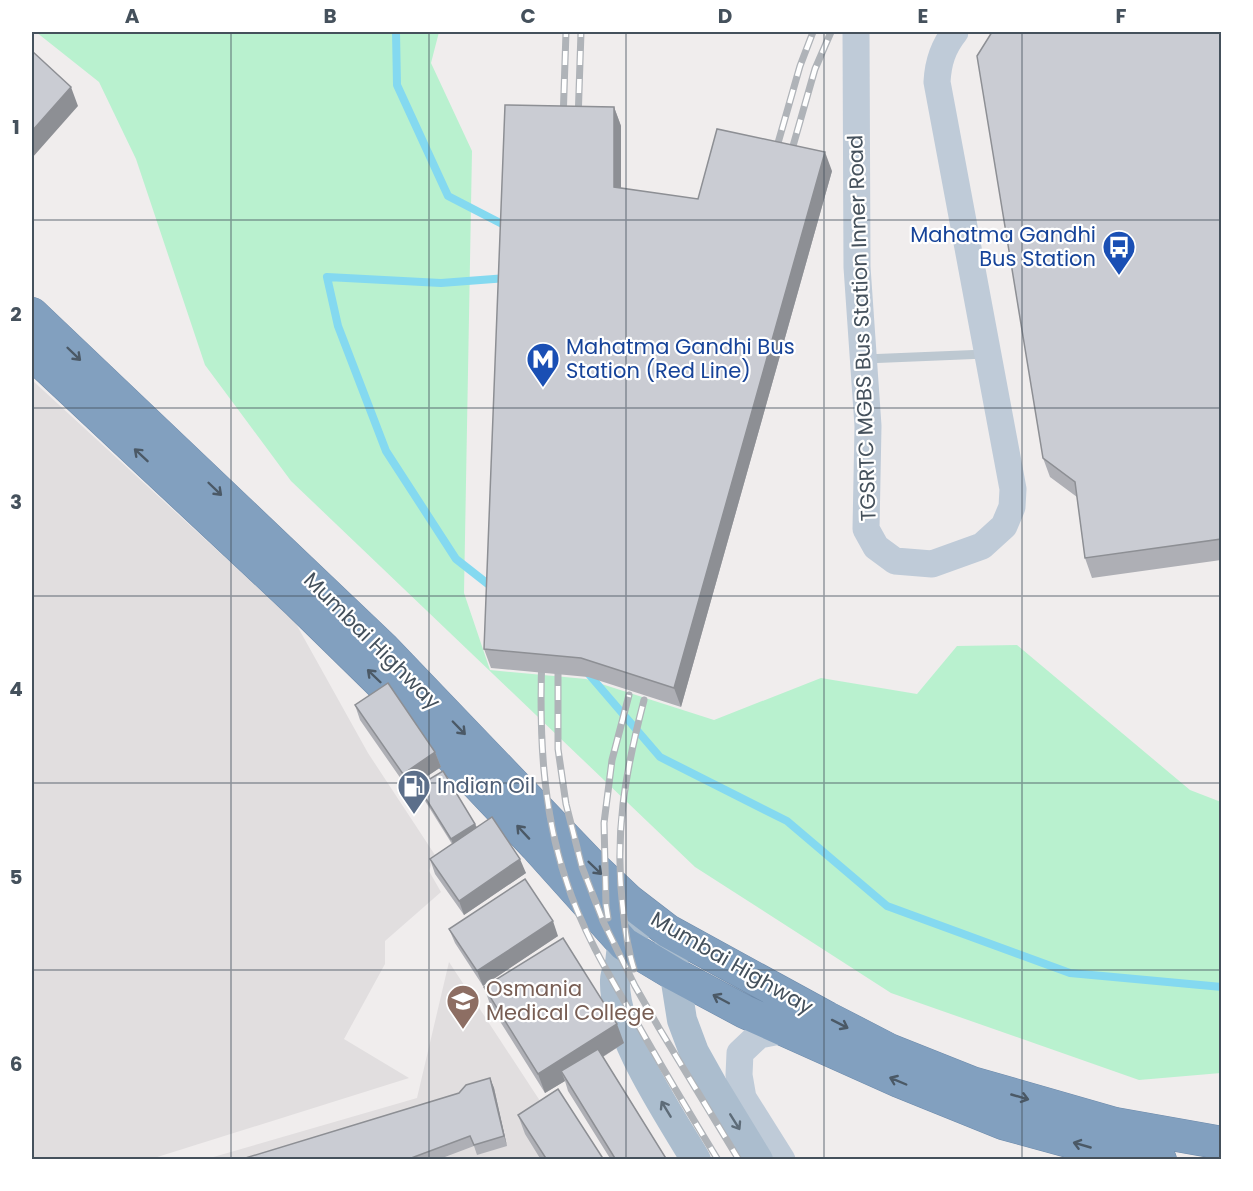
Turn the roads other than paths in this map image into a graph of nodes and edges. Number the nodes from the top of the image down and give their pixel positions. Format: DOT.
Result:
graph roads {
  1 [pos="856,32"];
  2 [pos="955,32"];
  3 [pos="32,314"];
  4 [pos="32,353"];
  5 [pos="988,354"];
  6 [pos="864,359"];
  7 [pos="658,924"];
  8 [pos="624,944"];
  9 [pos="674,974"];
  10 [pos="785,1030"];
  11 [pos="1221,1143"];
  12 [pos="696,1160"];
  13 [pos="758,1160"];
  14 [pos="782,1160"];
  15 [pos="1160,1160"];
  1 -- 6 [label="street, TGSRTC MGBS Bus Station Inner Road"];
  2 -- 5 [label="street, TGSRTC MGBS Bus Station Inner Road"];
  3 -- 7 [label="highway, Mumbai Highway, one-way"];
  8 -- 4 [label="highway, Mumbai Highway, one-way"];
  5 -- 6 [label="lane"];
  5 -- 6 [label="street, TGSRTC MGBS Bus Station Inner Road"];
  7 -- 8 [label="main road"];
  7 -- 9 [label="main road"];
  7 -- 11 [label="highway, Mumbai Highway, one-way"];
  8 -- 9 [label="highway, Mumbai Highway"];
  12 -- 8 [label="main road, one-way"];
  10 -- 9 [label="highway, Mumbai Highway, one-way"];
  9 -- 13 [label="main road, one-way"];
  10 -- 14 [label="street"];
  15 -- 10 [label="highway, Mumbai Highway, one-way"];
}
